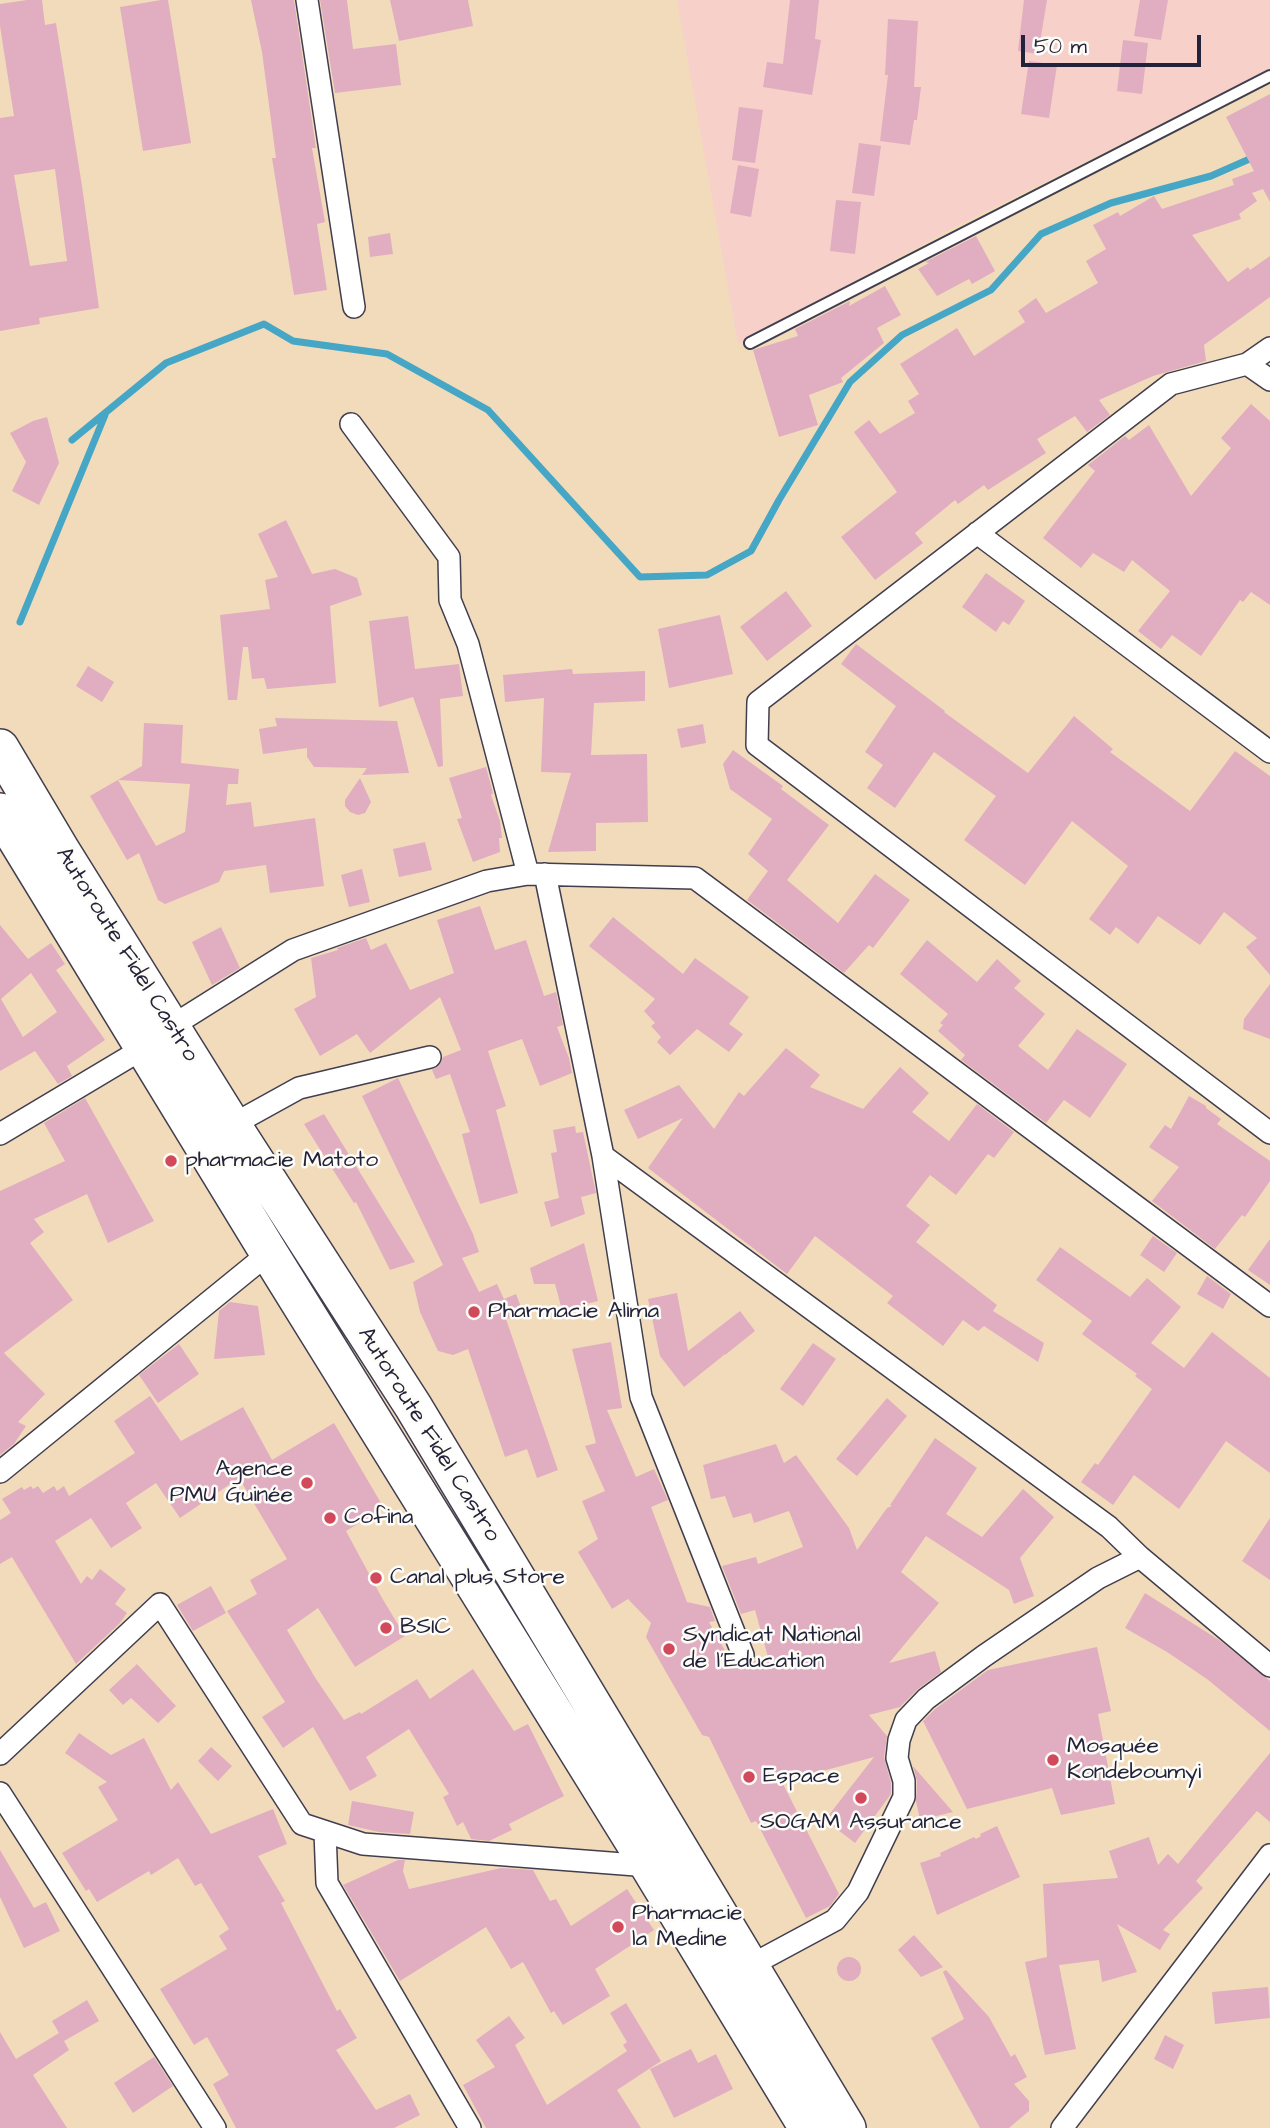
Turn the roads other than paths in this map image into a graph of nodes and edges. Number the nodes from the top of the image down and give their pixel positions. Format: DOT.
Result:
graph roads {
  1 [pos="307,0"];
  2 [pos="1270,76"];
  3 [pos="354,307"];
  4 [pos="750,343"];
  5 [pos="1270,348"];
  6 [pos="1247,364"];
  7 [pos="1270,380"];
  8 [pos="351,424"];
  9 [pos="977,533"];
  10 [pos="0,748"];
  11 [pos="1270,752"];
  12 [pos="0,812"];
  13 [pos="536,874"];
  14 [pos="158,1037"];
  15 [pos="430,1058"];
  16 [pos="232,1125"];
  17 [pos="1270,1133"];
  18 [pos="0,1134"];
  19 [pos="603,1156"];
  20 [pos="269,1253"];
  21 [pos="1270,1306"];
  22 [pos="0,1472"];
  23 [pos="1140,1558"];
  24 [pos="743,1655"];
  25 [pos="1270,1666"];
  26 [pos="0,1754"];
  27 [pos="0,1793"];
  28 [pos="325,1832"];
  29 [pos="1270,1855"];
  30 [pos="649,1866"];
  31 [pos="735,1974"];
  32 [pos="215,2128"];
  33 [pos="470,2128"];
  34 [pos="808,2128"];
  35 [pos="847,2128"];
  36 [pos="1062,2128"];
  1 -- 3 [label="street"];
  2 -- 4 [label="lane"];
  5 -- 6 [label="street"];
  6 -- 7 [label="street"];
  6 -- 9 [label="street"];
  8 -- 13 [label="street"];
  9 -- 11 [label="street"];
  9 -- 17 [label="street"];
  10 -- 14 [label="highway, Autoroute Fidel Castro"];
  12 -- 14 [label="highway, Autoroute Fidel Castro"];
  13 -- 14 [label="street"];
  13 -- 19 [label="street"];
  13 -- 21 [label="street"];
  14 -- 16 [label="highway, Autoroute Fidel Castro"];
  14 -- 18 [label="street"];
  14 -- 20 [label="highway, Autoroute Fidel Castro"];
  15 -- 16 [label="street"];
  16 -- 31 [label="highway, Autoroute Fidel Castro"];
  19 -- 23 [label="street"];
  19 -- 24 [label="street"];
  20 -- 22 [label="street"];
  20 -- 30 [label="highway, Autoroute Fidel Castro"];
  23 -- 25 [label="street"];
  23 -- 31 [label="street"];
  26 -- 28 [label="street"];
  27 -- 32 [label="street"];
  28 -- 30 [label="street"];
  28 -- 33 [label="street"];
  29 -- 36 [label="street"];
  30 -- 31 [label="highway, Autoroute Fidel Castro"];
  31 -- 34 [label="highway, Autoroute Fidel Castro"];
  31 -- 35 [label="highway, Autoroute Fidel Castro"];
}
